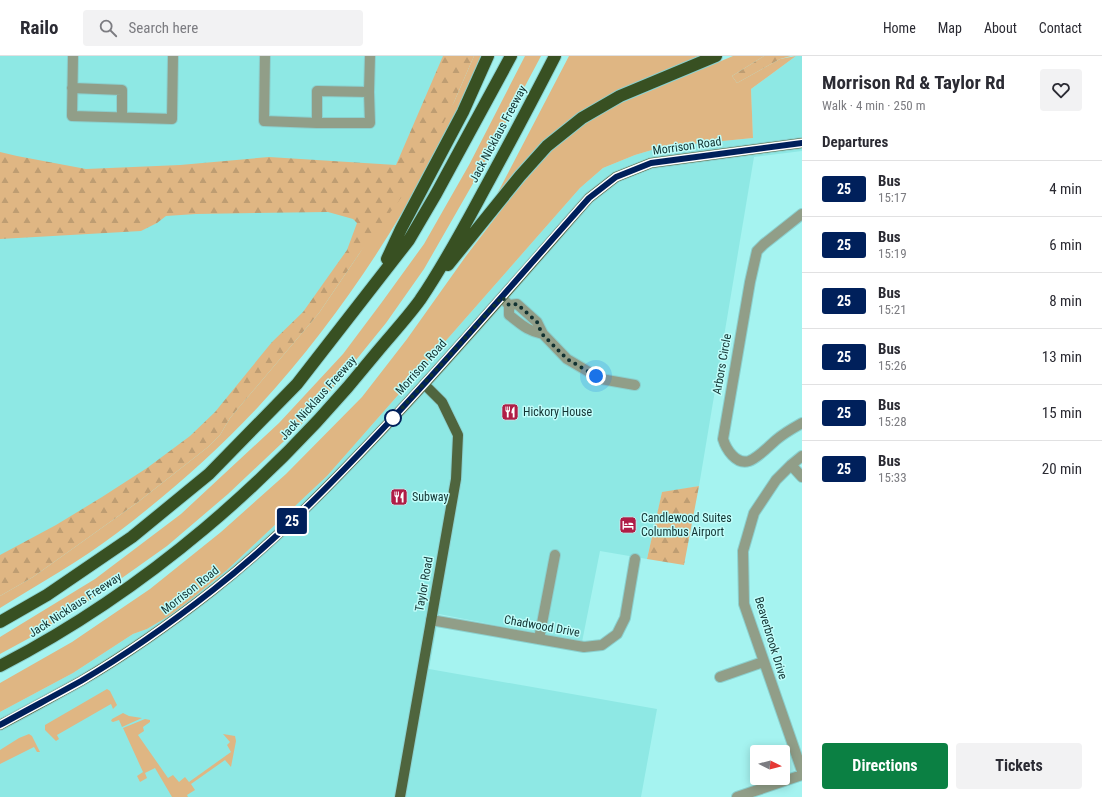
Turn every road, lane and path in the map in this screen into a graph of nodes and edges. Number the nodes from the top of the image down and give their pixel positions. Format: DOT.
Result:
graph roads {
  1 [pos="73,56"];
  2 [pos="174,56"];
  3 [pos="265,56"];
  4 [pos="370,56"];
  5 [pos="488,56"];
  6 [pos="511,56"];
  7 [pos="555,56"];
  8 [pos="716,56"];
  9 [pos="72,88"];
  10 [pos="369,92"];
  11 [pos="122,117"];
  12 [pos="317,123"];
  13 [pos="802,143"];
  14 [pos="802,214"];
  15 [pos="378,280"];
  16 [pos="502,297"];
  17 [pos="420,300"];
  18 [pos="424,384"];
  19 [pos="635,385"];
  20 [pos="802,423"];
  21 [pos="802,456"];
  22 [pos="791,465"];
  23 [pos="802,477"];
  24 [pos="554,555"];
  25 [pos="635,559"];
  26 [pos="431,620"];
  27 [pos="0,622"];
  28 [pos="539,639"];
  29 [pos="763,662"];
  30 [pos="0,666"];
  31 [pos="720,677"];
  32 [pos="0,725"];
  33 [pos="802,771"];
  34 [pos="802,775"];
  35 [pos="400,797"];
  36 [pos="737,797"];
  1 -- 9 [label="street"];
  2 -- 11 [label="street"];
  3 -- 12 [label="street"];
  4 -- 10 [label="street"];
  5 -- 15 [label="highway"];
  6 -- 15 [label="highway, Jack Nicklaus Freeway"];
  7 -- 17 [label="highway, Jack Nicklaus Freeway"];
  8 -- 17 [label="highway"];
  9 -- 11 [label="street"];
  9 -- 11 [label="street"];
  10 -- 12 [label="street"];
  10 -- 12 [label="street"];
  13 -- 16 [label="main road, Morrison Road"];
  14 -- 20 [label="street, Arbors Circle"];
  15 -- 27 [label="highway, Jack Nicklaus Freeway"];
  16 -- 18 [label="main road, Morrison Road"];
  16 -- 19 [label="street"];
  17 -- 30 [label="highway, Jack Nicklaus Freeway"];
  18 -- 26 [label="main road, Taylor Road"];
  18 -- 32 [label="main road, Morrison Road"];
  21 -- 22 [label="street, Beaverbrook Drive"];
  22 -- 23 [label="street"];
  22 -- 29 [label="street, Beaverbrook Drive"];
  24 -- 28 [label="street"];
  25 -- 28 [label="street, Chadwood Drive"];
  26 -- 28 [label="street, Chadwood Drive"];
  26 -- 35 [label="main road, Taylor Road"];
  29 -- 31 [label="street"];
  29 -- 33 [label="street, Beaverbrook Drive"];
  34 -- 36 [label="street"];
}
